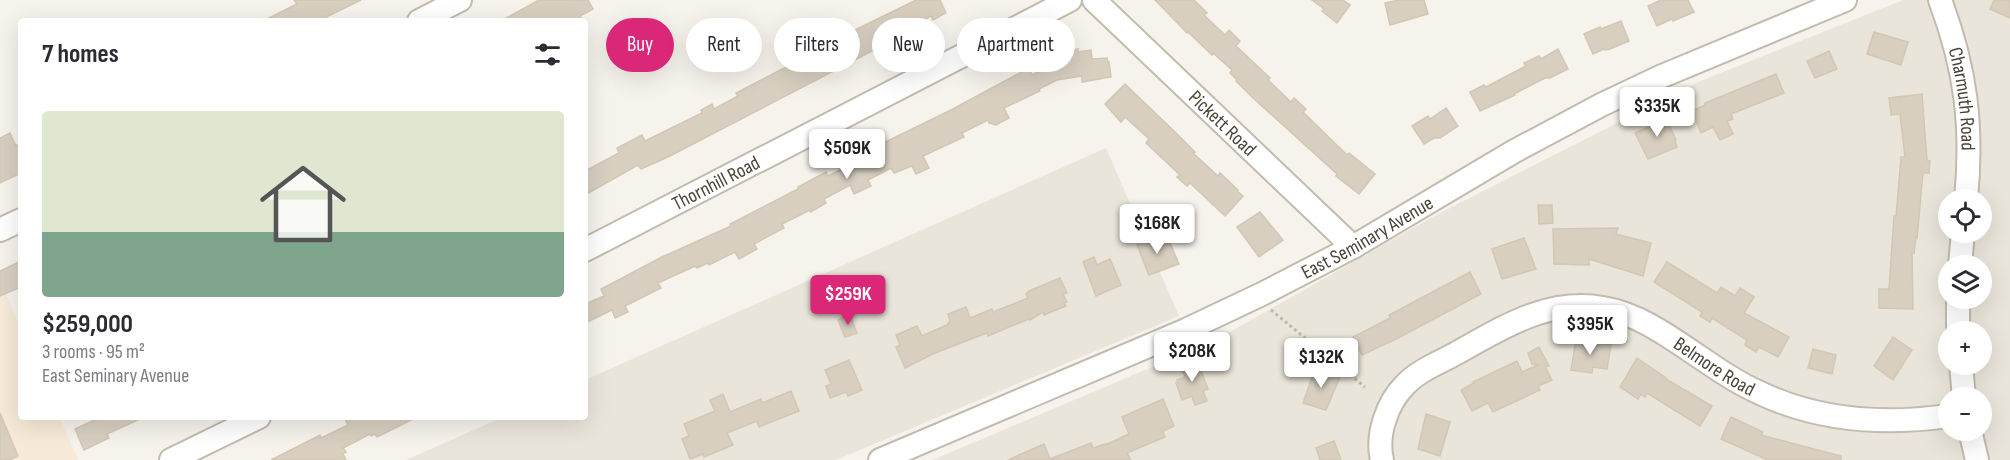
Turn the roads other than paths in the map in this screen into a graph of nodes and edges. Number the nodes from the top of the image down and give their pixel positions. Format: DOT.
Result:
graph roads {
  1 [pos="460,0"];
  2 [pos="1070,0"];
  3 [pos="1094,0"];
  4 [pos="1845,0"];
  5 [pos="1940,0"];
  6 [pos="425,18"];
  7 [pos="1966,189"];
  8 [pos="18,221"];
  9 [pos="0,230"];
  10 [pos="1353,247"];
  11 [pos="588,248"];
  12 [pos="1938,417"];
  13 [pos="253,420"];
  14 [pos="1973,441"];
  15 [pos="171,460"];
  16 [pos="880,460"];
  17 [pos="1382,460"];
  18 [pos="1977,460"];
  1 -- 6 [label="street"];
  2 -- 11 [label="street, Thornhill Road"];
  3 -- 10 [label="street, Pickett Road"];
  4 -- 10 [label="street, East Seminary Avenue"];
  5 -- 7 [label="street, Charmuth Road"];
  8 -- 9 [label="street"];
  10 -- 16 [label="street, East Seminary Avenue"];
  12 -- 17 [label="street, Belmore Road"];
  13 -- 15 [label="street"];
  14 -- 18 [label="street"];
}
